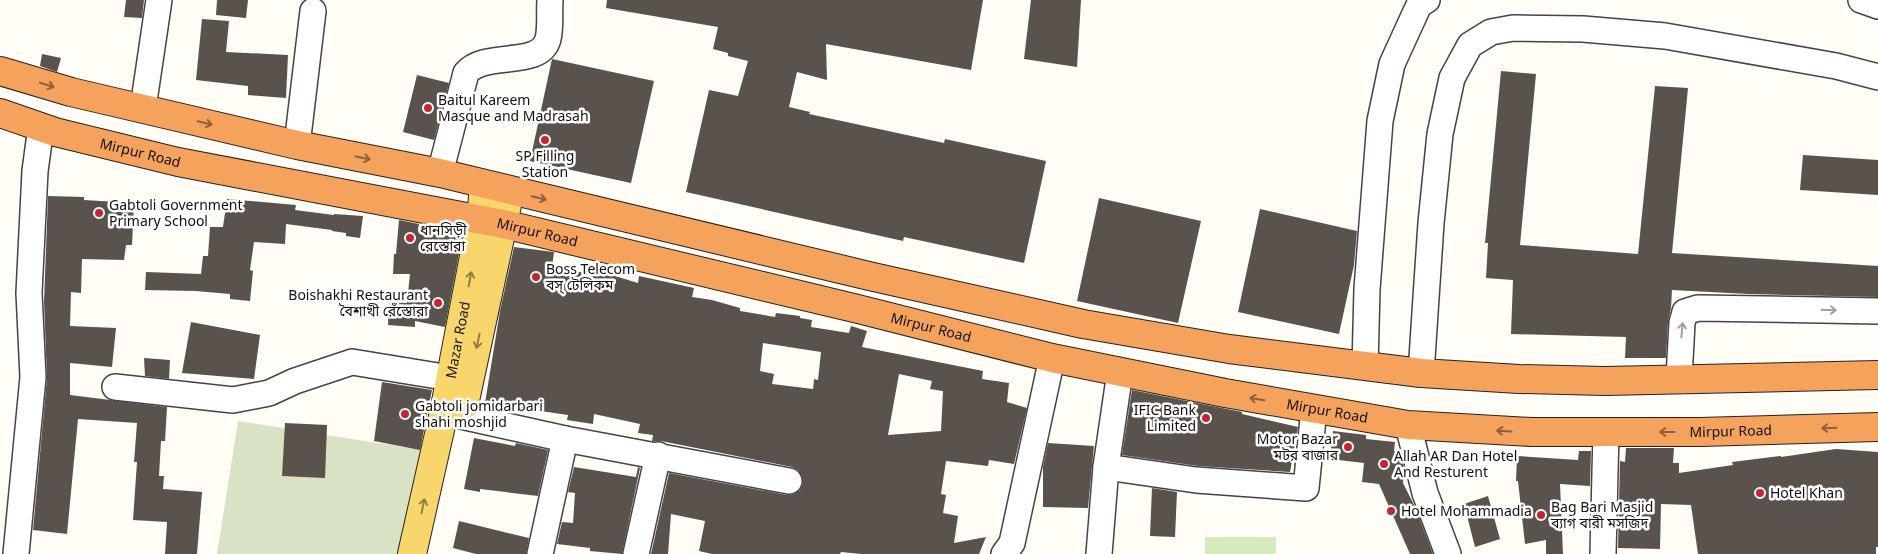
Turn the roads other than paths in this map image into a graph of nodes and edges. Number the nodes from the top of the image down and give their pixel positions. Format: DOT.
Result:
graph roads {
  1 [pos="158,0"];
  2 [pos="550,0"];
  3 [pos="1428,0"];
  4 [pos="1861,0"];
  5 [pos="1878,6"];
  6 [pos="313,11"];
  7 [pos="0,71"];
  8 [pos="1878,77"];
  9 [pos="143,108"];
  10 [pos="0,112"];
  11 [pos="41,127"];
  12 [pos="297,145"];
  13 [pos="440,174"];
  14 [pos="484,185"];
  15 [pos="510,191"];
  16 [pos="492,222"];
  17 [pos="1878,311"];
  18 [pos="1052,358"];
  19 [pos="1365,366"];
  20 [pos="1120,372"];
  21 [pos="1421,373"];
  22 [pos="1878,375"];
  23 [pos="450,378"];
  24 [pos="1679,378"];
  25 [pos="115,387"];
  26 [pos="1314,409"];
  27 [pos="461,416"];
  28 [pos="1408,426"];
  29 [pos="1878,427"];
  30 [pos="1606,432"];
  31 [pos="565,439"];
  32 [pos="658,455"];
  33 [pos="1106,467"];
  34 [pos="789,481"];
  35 [pos="16,554"];
  36 [pos="412,554"];
  37 [pos="431,554"];
  38 [pos="540,554"];
  39 [pos="636,554"];
  40 [pos="1004,554"];
  41 [pos="1099,554"];
  42 [pos="1448,554"];
  43 [pos="1604,554"];
  1 -- 9 [label="street"];
  2 -- 13 [label="street"];
  3 -- 19 [label="street"];
  4 -- 5 [label="street"];
  6 -- 12 [label="street"];
  7 -- 9 [label="highway, one-way"];
  8 -- 21 [label="street"];
  9 -- 12 [label="highway, one-way"];
  10 -- 11 [label="highway, Mirpur Road"];
  11 -- 16 [label="highway, Mirpur Road"];
  11 -- 35 [label="street"];
  12 -- 13 [label="highway, one-way"];
  13 -- 14 [label="highway"];
  14 -- 15 [label="highway"];
  14 -- 16 [label="main road, Mazar Road"];
  15 -- 16 [label="main road, Mazar Road"];
  15 -- 19 [label="highway, one-way"];
  16 -- 18 [label="highway, Mirpur Road"];
  23 -- 16 [label="main road, Mazar Road, one-way"];
  16 -- 27 [label="main road, Mazar Road, one-way"];
  24 -- 17 [label="street, one-way"];
  18 -- 20 [label="highway, Mirpur Road"];
  18 -- 40 [label="street"];
  19 -- 21 [label="highway"];
  26 -- 20 [label="highway, Mirpur Road, one-way"];
  20 -- 33 [label="street"];
  21 -- 24 [label="highway"];
  22 -- 24 [label="highway"];
  23 -- 25 [label="street"];
  36 -- 23 [label="main road, Mazar Road, one-way"];
  26 -- 28 [label="highway, Mirpur Road"];
  26 -- 33 [label="street"];
  27 -- 31 [label="street"];
  27 -- 37 [label="main road, Mazar Road"];
  30 -- 28 [label="highway, Mirpur Road, one-way"];
  28 -- 42 [label="street"];
  29 -- 30 [label="highway, Mirpur Road, one-way"];
  30 -- 43 [label="street"];
  31 -- 32 [label="street"];
  31 -- 38 [label="street"];
  32 -- 34 [label="street"];
  32 -- 39 [label="street"];
  33 -- 41 [label="street"];
}
